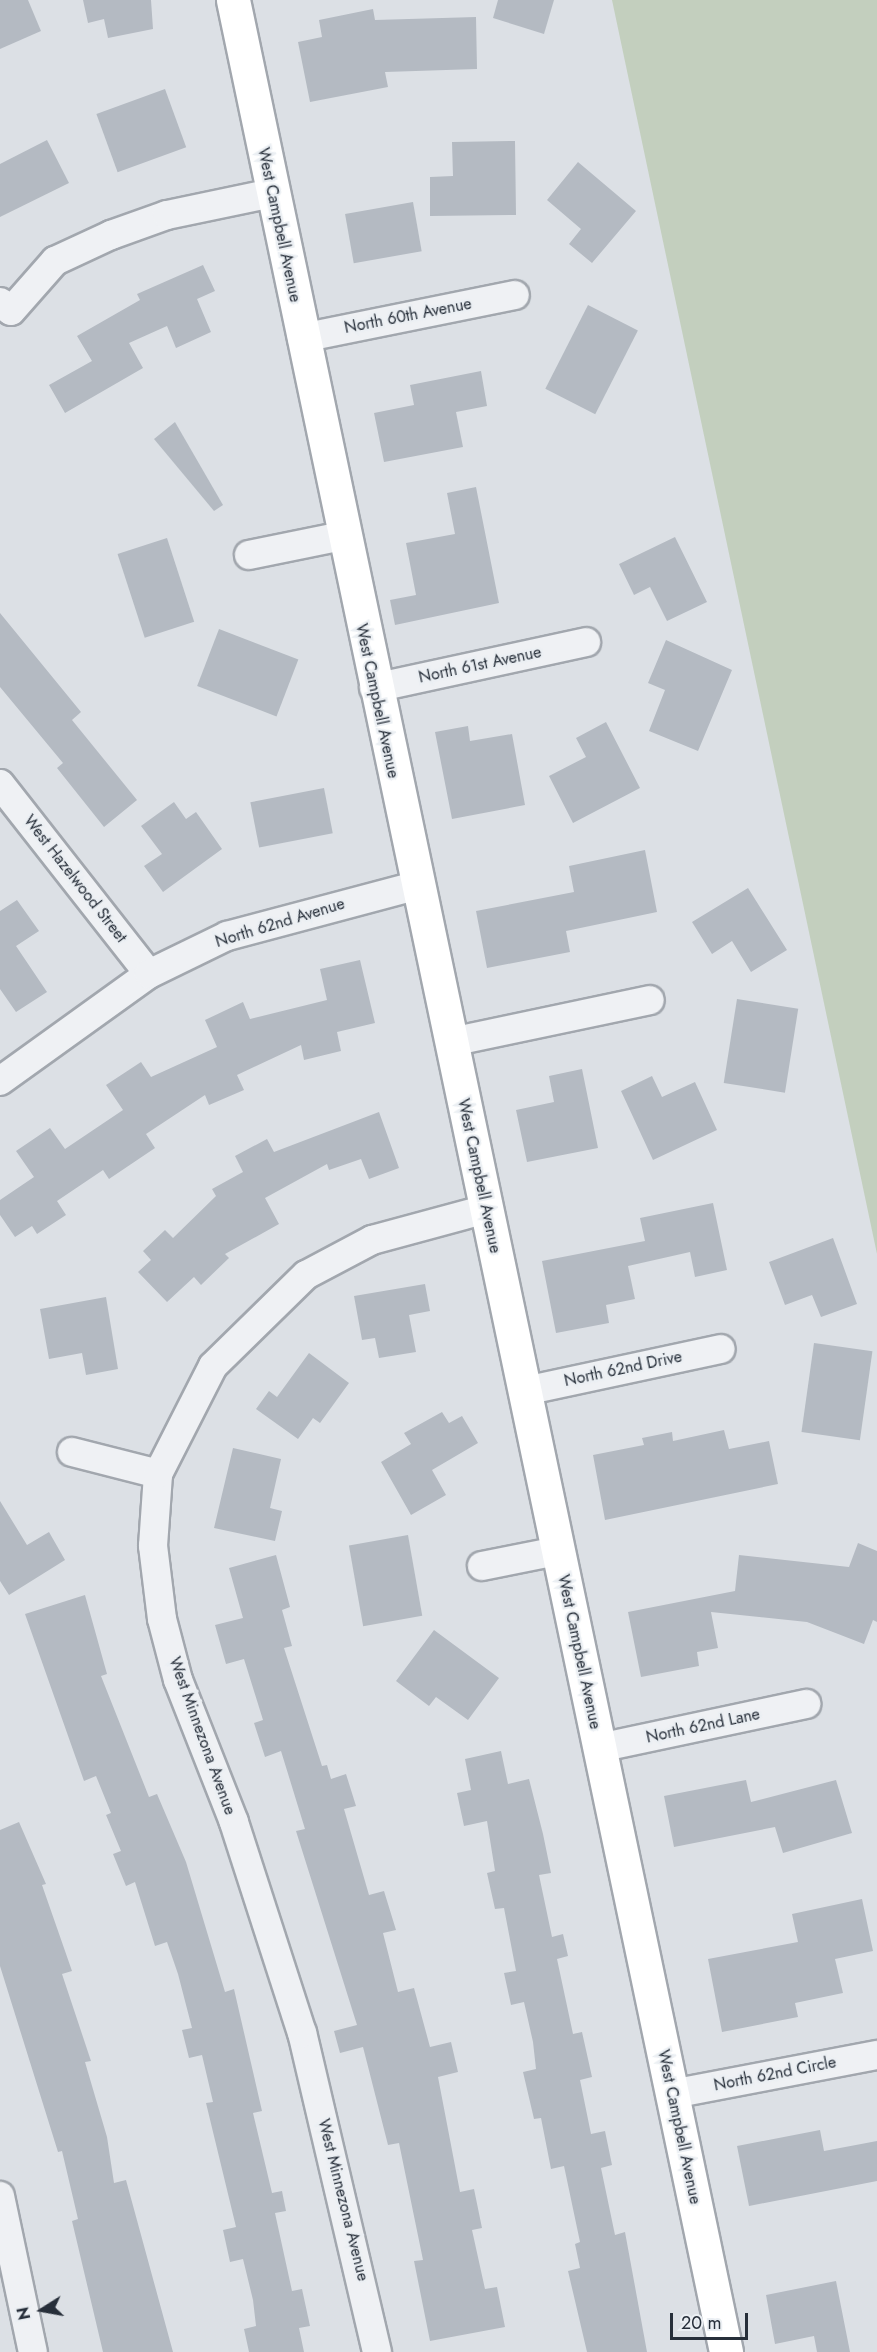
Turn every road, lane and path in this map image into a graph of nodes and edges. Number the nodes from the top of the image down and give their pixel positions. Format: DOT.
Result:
graph roads {
  1 [pos="232,0"];
  2 [pos="272,193"];
  3 [pos="515,295"];
  4 [pos="5,306"];
  5 [pos="302,338"];
  6 [pos="342,536"];
  7 [pos="249,555"];
  8 [pos="586,642"];
  9 [pos="374,688"];
  10 [pos="0,784"];
  11 [pos="418,885"];
  12 [pos="149,974"];
  13 [pos="650,1000"];
  14 [pos="451,1042"];
  15 [pos="0,1081"];
  16 [pos="486,1209"];
  17 [pos="721,1349"];
  18 [pos="525,1391"];
  19 [pos="72,1452"];
  20 [pos="158,1474"];
  21 [pos="557,1551"];
  22 [pos="482,1566"];
  23 [pos="806,1704"];
  24 [pos="599,1748"];
  25 [pos="877,2055"];
  26 [pos="672,2094"];
  27 [pos="0,2196"];
  28 [pos="33,2352"];
  29 [pos="377,2352"];
  30 [pos="726,2352"];
  1 -- 2 [label="street, West Campbell Avenue"];
  2 -- 4 [label="street"];
  2 -- 5 [label="street, West Campbell Avenue"];
  3 -- 5 [label="street, North 60th Avenue"];
  5 -- 6 [label="street, West Campbell Avenue"];
  6 -- 7 [label="street"];
  6 -- 9 [label="street, West Campbell Avenue"];
  8 -- 9 [label="street, North 61st Avenue"];
  9 -- 11 [label="street, West Campbell Avenue"];
  10 -- 12 [label="street, West Hazelwood Street"];
  11 -- 12 [label="street, North 62nd Avenue"];
  11 -- 14 [label="street, West Campbell Avenue"];
  12 -- 15 [label="street, North 62nd Avenue"];
  13 -- 14 [label="street"];
  14 -- 16 [label="street, West Campbell Avenue"];
  16 -- 18 [label="street, West Campbell Avenue"];
  16 -- 20 [label="street, West Minnezona Avenue"];
  17 -- 18 [label="street, North 62nd Drive"];
  18 -- 21 [label="street, West Campbell Avenue"];
  19 -- 20 [label="street"];
  20 -- 29 [label="street, West Minnezona Avenue"];
  21 -- 22 [label="street"];
  21 -- 24 [label="street, West Campbell Avenue"];
  23 -- 24 [label="street, North 62nd Lane"];
  24 -- 26 [label="street, West Campbell Avenue"];
  25 -- 26 [label="street, North 62nd Circle"];
  26 -- 30 [label="street, West Campbell Avenue"];
  27 -- 28 [label="street"];
}
